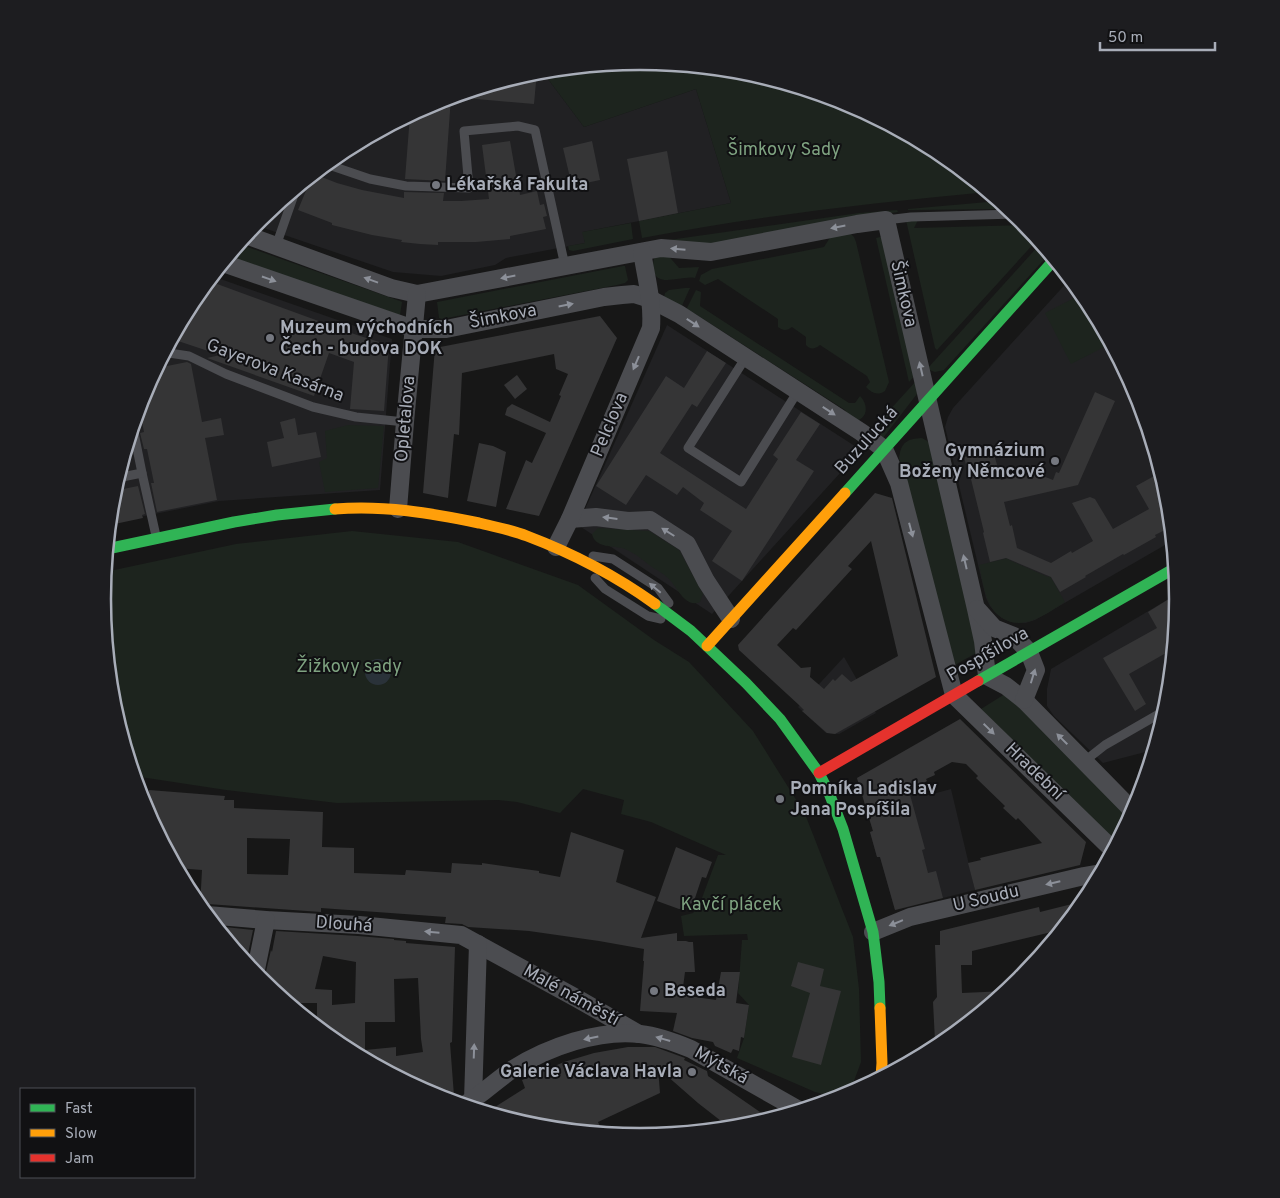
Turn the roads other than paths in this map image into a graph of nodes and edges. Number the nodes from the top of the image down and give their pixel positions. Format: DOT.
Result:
graph roads {
  1 [pos="335,167"];
  2 [pos="292,200"];
  3 [pos="1003,214"];
  4 [pos="886,220"];
  5 [pos="254,238"];
  6 [pos="276,246"];
  7 [pos="642,252"];
  8 [pos="230,265"];
  9 [pos="1050,265"];
  10 [pos="565,266"];
  11 [pos="417,294"];
  12 [pos="650,299"];
  13 [pos="414,330"];
  14 [pos="172,353"];
  15 [pos="746,357"];
  16 [pos="798,391"];
  17 [pos="927,401"];
  18 [pos="405,422"];
  19 [pos="136,441"];
  20 [pos="884,449"];
  21 [pos="142,473"];
  22 [pos="126,476"];
  23 [pos="398,509"];
  24 [pos="570,519"];
  25 [pos="157,539"];
  26 [pos="114,548"];
  27 [pos="559,549"];
  28 [pos="1168,572"];
  29 [pos="976,609"];
  30 [pos="731,619"];
  31 [pos="683,625"];
  32 [pos="707,646"];
  33 [pos="1029,652"];
  34 [pos="987,676"];
  35 [pos="954,695"];
  36 [pos="1024,700"];
  37 [pos="1156,716"];
  38 [pos="1086,763"];
  39 [pos="819,773"];
  40 [pos="1127,804"];
  41 [pos="1108,845"];
  42 [pos="1092,874"];
  43 [pos="216,916"];
  44 [pos="266,920"];
  45 [pos="873,932"];
  46 [pos="478,944"];
  47 [pos="258,964"];
  48 [pos="639,1034"];
  49 [pos="882,1069"];
  50 [pos="468,1099"];
  51 [pos="471,1100"];
  52 [pos="791,1106"];
  1 -- 10 [label="lane"];
  2 -- 6 [label="lane"];
  3 -- 4 [label="lane"];
  4 -- 7 [label="street, one-way"];
  17 -- 4 [label="street, Šimkova, one-way"];
  5 -- 6 [label="street"];
  11 -- 6 [label="street, one-way"];
  7 -- 10 [label="street"];
  7 -- 12 [label="street"];
  8 -- 13 [label="street, Šimkova, one-way"];
  9 -- 17 [label="street, Buzulucká"];
  10 -- 11 [label="street, one-way"];
  11 -- 13 [label="street"];
  13 -- 12 [label="street, Šimkova, one-way"];
  12 -- 15 [label="street, Šimkova, one-way"];
  12 -- 24 [label="street, Pelclova, one-way"];
  13 -- 18 [label="street, Opletalova"];
  14 -- 18 [label="lane, Gayerova Kasárna"];
  15 -- 16 [label="street, Šimkova"];
  15 -- 16 [label="lane"];
  16 -- 20 [label="street, Šimkova, one-way"];
  17 -- 20 [label="street, Buzulucká"];
  29 -- 17 [label="street, Šimkova, one-way"];
  18 -- 23 [label="street, Opletalova"];
  19 -- 21 [label="lane"];
  20 -- 30 [label="street, Buzulucká"];
  20 -- 35 [label="street, Šimkova, one-way"];
  21 -- 22 [label="lane"];
  21 -- 25 [label="lane"];
  23 -- 25 [label="street"];
  23 -- 27 [label="street"];
  24 -- 27 [label="street, Pelclova"];
  30 -- 24 [label="street, one-way"];
  25 -- 26 [label="street"];
  27 -- 31 [label="street"];
  31 -- 27 [label="lane, one-way"];
  28 -- 33 [label="street, Pospíšilova"];
  29 -- 33 [label="street"];
  29 -- 34 [label="street, Šimkova"];
  30 -- 32 [label="street, Buzulucká"];
  31 -- 32 [label="street"];
  32 -- 39 [label="street"];
  33 -- 34 [label="street, Pospíšilova"];
  36 -- 33 [label="street, one-way"];
  34 -- 35 [label="street, Pospíšilova"];
  34 -- 36 [label="street"];
  35 -- 39 [label="street, Pospíšilova"];
  35 -- 41 [label="street, Hradební, one-way"];
  38 -- 36 [label="street, one-way"];
  37 -- 38 [label="lane"];
  38 -- 40 [label="street"];
  39 -- 45 [label="street"];
  42 -- 45 [label="street, U Soudu, one-way"];
  43 -- 44 [label="street, Dlouhá"];
  46 -- 44 [label="street, Dlouhá, one-way"];
  44 -- 47 [label="street"];
  45 -- 49 [label="street"];
  46 -- 48 [label="street, Malé náměstí"];
  50 -- 46 [label="street, Malé náměstí, one-way"];
  48 -- 51 [label="street, Malé náměstí, one-way"];
  52 -- 48 [label="street, Mýtská, one-way"];
}
